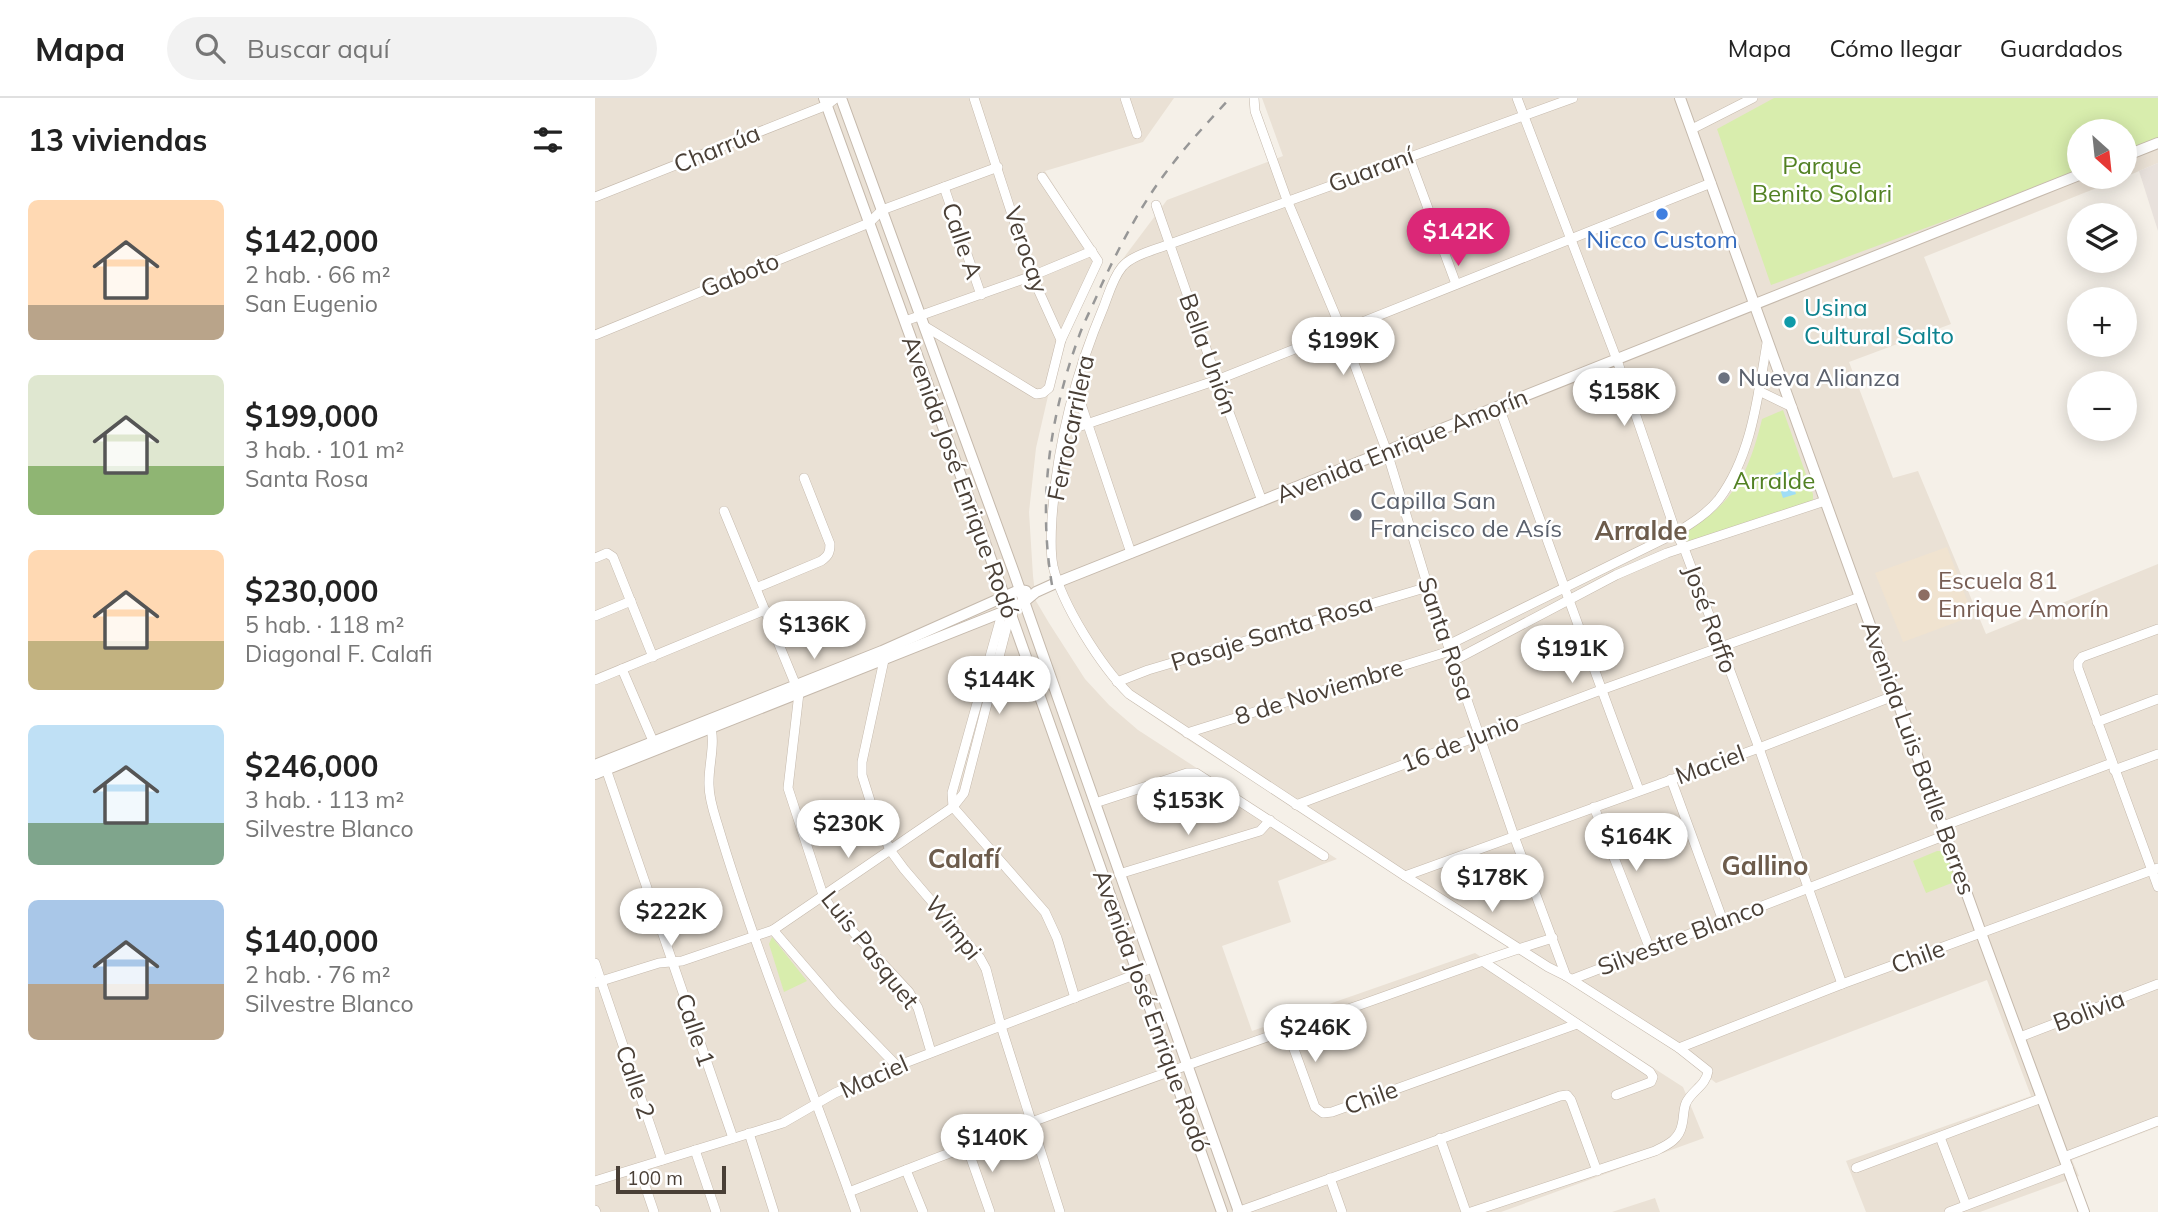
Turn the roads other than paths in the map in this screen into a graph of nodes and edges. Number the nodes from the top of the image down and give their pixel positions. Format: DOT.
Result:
graph roads {
  1 [pos="974,98"];
  2 [pos="1125,98"];
  3 [pos="1254,98"];
  4 [pos="1517,98"];
  5 [pos="1573,98"];
  6 [pos="1680,98"];
  7 [pos="1753,98"];
  8 [pos="832,100"];
  9 [pos="1524,116"];
  10 [pos="1692,129"];
  11 [pos="1137,134"];
  12 [pos="2158,143"];
  13 [pos="2137,151"];
  14 [pos="1409,157"];
  15 [pos="998,167"];
  16 [pos="1042,177"];
  17 [pos="2067,180"];
  18 [pos="1711,183"];
  19 [pos="944,187"];
  20 [pos="595,197"];
  21 [pos="1287,200"];
  22 [pos="1156,205"];
  23 [pos="882,210"];
  24 [pos="869,223"];
  25 [pos="1571,239"];
  26 [pos="1170,244"];
  27 [pos="1092,251"];
  28 [pos="1032,276"];
  29 [pos="1456,284"];
  30 [pos="981,295"];
  31 [pos="1755,304"];
  32 [pos="905,321"];
  33 [pos="924,321"];
  34 [pos="1342,331"];
  35 [pos="595,335"];
  36 [pos="1061,340"];
  37 [pos="1768,341"];
  38 [pos="1617,360"];
  39 [pos="1217,380"];
  40 [pos="1075,388"];
  41 [pos="1759,391"];
  42 [pos="1499,407"];
  43 [pos="1792,407"];
  44 [pos="1087,423"];
  45 [pos="1066,430"];
  46 [pos="1387,452"];
  47 [pos="804,478"];
  48 [pos="1262,501"];
  49 [pos="1825,501"];
  50 [pos="724,512"];
  51 [pos="1677,533"];
  52 [pos="1684,548"];
  53 [pos="1131,553"];
  54 [pos="595,558"];
  55 [pos="1058,582"];
  56 [pos="1427,587"];
  57 [pos="756,588"];
  58 [pos="1566,588"];
  59 [pos="1019,590"];
  60 [pos="1036,592"];
  61 [pos="1860,597"];
  62 [pos="1004,598"];
  63 [pos="1569,599"];
  64 [pos="631,601"];
  65 [pos="1013,609"];
  66 [pos="765,610"];
  67 [pos="595,616"];
  68 [pos="2158,629"];
  69 [pos="1449,648"];
  70 [pos="1720,648"];
  71 [pos="883,655"];
  72 [pos="653,657"];
  73 [pos="1453,661"];
  74 [pos="622,669"];
  75 [pos="595,680"];
  76 [pos="1117,682"];
  77 [pos="797,689"];
  78 [pos="1601,690"];
  79 [pos="1896,695"];
  80 [pos="2158,699"];
  81 [pos="2097,722"];
  82 [pos="710,724"];
  83 [pos="1187,733"];
  84 [pos="1479,736"];
  85 [pos="655,746"];
  86 [pos="1759,748"];
  87 [pos="2158,754"];
  88 [pos="2113,766"];
  89 [pos="600,768"];
  90 [pos="1671,779"];
  91 [pos="1639,790"];
  92 [pos="1095,803"];
  93 [pos="1296,805"];
  94 [pos="953,807"];
  95 [pos="1594,807"];
  96 [pos="1270,820"];
  97 [pos="1945,831"];
  98 [pos="1514,836"];
  99 [pos="890,850"];
  100 [pos="1324,856"];
  101 [pos="2155,869"];
  102 [pos="1119,873"];
  103 [pos="1405,876"];
  104 [pos="2158,887"];
  105 [pos="1809,889"];
  106 [pos="823,895"];
  107 [pos="1723,921"];
  108 [pos="773,930"];
  109 [pos="1981,933"];
  110 [pos="755,937"];
  111 [pos="1553,938"];
  112 [pos="1518,948"];
  113 [pos="1650,949"];
  114 [pos="672,962"];
  115 [pos="1484,962"];
  116 [pos="595,963"];
  117 [pos="1152,968"];
  118 [pos="1137,973"];
  119 [pos="1569,977"];
  120 [pos="598,982"];
  121 [pos="1842,984"];
  122 [pos="2158,984"];
  123 [pos="1075,998"];
  124 [pos="1577,1024"];
  125 [pos="1001,1026"];
  126 [pos="1287,1030"];
  127 [pos="2019,1037"];
  128 [pos="1679,1048"];
  129 [pos="931,1052"];
  130 [pos="897,1066"];
  131 [pos="1187,1067"];
  132 [pos="1172,1072"];
  133 [pos="1616,1095"];
  134 [pos="2042,1098"];
  135 [pos="816,1104"];
  136 [pos="2158,1121"];
  137 [pos="1033,1122"];
  138 [pos="749,1133"];
  139 [pos="1940,1137"];
  140 [pos="733,1138"];
  141 [pos="1440,1138"];
  142 [pos="967,1146"];
  143 [pos="695,1150"];
  144 [pos="662,1160"];
  145 [pos="2066,1162"];
  146 [pos="639,1167"];
  147 [pos="1856,1168"];
  148 [pos="906,1170"];
  149 [pos="1597,1171"];
  150 [pos="1330,1178"];
  151 [pos="595,1181"];
  152 [pos="849,1192"];
  153 [pos="1966,1205"];
  154 [pos="654,1212"];
  155 [pos="716,1212"];
  156 [pos="774,1212"];
  157 [pos="856,1212"];
  158 [pos="923,1212"];
  159 [pos="990,1212"];
  160 [pos="1060,1212"];
  161 [pos="1222,1212"];
  162 [pos="1238,1212"];
  163 [pos="1342,1212"];
  164 [pos="1469,1212"];
  165 [pos="1949,1212"];
  166 [pos="2084,1212"];
  1 -- 15 [label="street, Verocay"];
  2 -- 11 [label="street"];
  3 -- 21 [label="street, Santa Rosa"];
  4 -- 9 [label="street, José Raffo"];
  5 -- 9 [label="street, Guaraní"];
  6 -- 10 [label="street, Avenida Luis Batlle Berres"];
  7 -- 10 [label="street"];
  8 -- 20 [label="street, Charrúa"];
  8 -- 23 [label="street, Avenida José Enrique Rodó"];
  8 -- 24 [label="street, Avenida José Enrique Rodó"];
  9 -- 14 [label="street, Guaraní"];
  9 -- 25 [label="street, José Raffo"];
  10 -- 18 [label="street, Avenida Luis Batlle Berres"];
  12 -- 13 [label="street"];
  14 -- 21 [label="street, Guaraní"];
  14 -- 29 [label="street"];
  15 -- 19 [label="street"];
  15 -- 28 [label="street, Verocay"];
  16 -- 27 [label="street"];
  17 -- 31 [label="street, Avenida Enrique Amorín"];
  18 -- 25 [label="street"];
  18 -- 31 [label="street, Avenida Luis Batlle Berres"];
  19 -- 23 [label="street"];
  19 -- 30 [label="street, Calle A"];
  21 -- 26 [label="street, Guaraní"];
  21 -- 34 [label="street, Santa Rosa"];
  22 -- 26 [label="street, Bella Unión"];
  23 -- 24 [label="street, Gaboto"];
  23 -- 33 [label="street, Avenida José Enrique Rodó"];
  24 -- 32 [label="street, Avenida José Enrique Rodó"];
  24 -- 35 [label="street, Gaboto"];
  25 -- 29 [label="street"];
  25 -- 38 [label="street, José Raffo"];
  26 -- 39 [label="street, Bella Unión"];
  26 -- 40 [label="street, Ferrocarrilera"];
  27 -- 28 [label="street"];
  27 -- 36 [label="street"];
  28 -- 30 [label="street"];
  28 -- 36 [label="street, Verocay"];
  29 -- 34 [label="street"];
  30 -- 33 [label="street"];
  31 -- 37 [label="street, Avenida Luis Batlle Berres"];
  31 -- 38 [label="street, Avenida Enrique Amorín"];
  32 -- 33 [label="street"];
  32 -- 62 [label="street, Avenida José Enrique Rodó"];
  33 -- 36 [label="street"];
  33 -- 59 [label="street, Avenida José Enrique Rodó"];
  34 -- 39 [label="street"];
  34 -- 46 [label="street, Santa Rosa"];
  37 -- 41 [label="street, 8 de Noviembre"];
  37 -- 43 [label="street, Avenida Luis Batlle Berres"];
  38 -- 42 [label="street, Avenida Enrique Amorín"];
  38 -- 51 [label="street, José Raffo"];
  39 -- 44 [label="street"];
  39 -- 48 [label="street, Bella Unión"];
  40 -- 44 [label="street"];
  40 -- 45 [label="street, Ferrocarrilera"];
  41 -- 43 [label="street"];
  41 -- 51 [label="street, 8 de Noviembre"];
  42 -- 46 [label="street, Avenida Enrique Amorín"];
  42 -- 58 [label="street"];
  43 -- 49 [label="street, Avenida Luis Batlle Berres"];
  44 -- 45 [label="street"];
  44 -- 53 [label="street"];
  45 -- 55 [label="street, Ferrocarrilera"];
  46 -- 48 [label="street, Avenida Enrique Amorín"];
  46 -- 56 [label="street, Santa Rosa"];
  47 -- 57 [label="street"];
  48 -- 53 [label="street, Avenida Enrique Amorín"];
  49 -- 52 [label="street"];
  49 -- 61 [label="street, Avenida Luis Batlle Berres"];
  50 -- 57 [label="street"];
  51 -- 52 [label="street, José Raffo"];
  51 -- 58 [label="street, 8 de Noviembre"];
  52 -- 63 [label="street"];
  52 -- 70 [label="street, José Raffo"];
  53 -- 55 [label="street, Avenida Enrique Amorín"];
  54 -- 64 [label="street"];
  55 -- 60 [label="street, Avenida Enrique Amorín"];
  55 -- 76 [label="street, Ferrocarrilera"];
  56 -- 69 [label="street, Santa Rosa"];
  56 -- 76 [label="street, Pasaje Santa Rosa"];
  57 -- 66 [label="street"];
  58 -- 63 [label="street"];
  58 -- 69 [label="street, 8 de Noviembre"];
  59 -- 60 [label="street"];
  59 -- 62 [label="street, Avenida Enrique Amorín"];
  59 -- 65 [label="street, Avenida José Enrique Rodó"];
  60 -- 65 [label="street, Avenida Enrique Amorín"];
  61 -- 70 [label="street, 16 de Junio"];
  61 -- 79 [label="street, Avenida Luis Batlle Berres"];
  62 -- 65 [label="street, Avenida José Enrique Rodó"];
  62 -- 71 [label="street, Avenida Enrique Amorín"];
  63 -- 73 [label="street"];
  63 -- 78 [label="street"];
  64 -- 67 [label="street"];
  64 -- 72 [label="street"];
  65 -- 71 [label="street, Avenida Enrique Amorín"];
  65 -- 92 [label="street, Avenida José Enrique Rodó"];
  65 -- 94 [label="street"];
  65 -- 118 [label="street, Avenida José Enrique Rodó"];
  66 -- 72 [label="street"];
  66 -- 77 [label="street"];
  68 -- 81 [label="street"];
  69 -- 73 [label="street, Santa Rosa"];
  69 -- 83 [label="street, 8 de Noviembre"];
  70 -- 78 [label="street, 16 de Junio"];
  70 -- 86 [label="street, José Raffo"];
  71 -- 77 [label="street, Avenida Enrique Amorín"];
  71 -- 99 [label="street, Wimpi"];
  72 -- 74 [label="street"];
  73 -- 84 [label="street, Santa Rosa"];
  74 -- 75 [label="street"];
  74 -- 85 [label="street"];
  76 -- 83 [label="street, Ferrocarrilera"];
  77 -- 82 [label="street, Avenida Enrique Amorín"];
  77 -- 106 [label="street, Luis Pasquet"];
  78 -- 84 [label="street, 16 de Junio"];
  78 -- 91 [label="street"];
  79 -- 86 [label="street, Maciel"];
  79 -- 97 [label="street, Avenida Luis Batlle Berres"];
  80 -- 81 [label="street"];
  81 -- 88 [label="street"];
  82 -- 85 [label="street, Avenida Enrique Amorín"];
  82 -- 110 [label="street"];
  83 -- 93 [label="street, Ferrocarrilera"];
  84 -- 93 [label="street, 16 de Junio"];
  84 -- 98 [label="street, Santa Rosa"];
  85 -- 89 [label="street, Avenida Enrique Amorín"];
  86 -- 90 [label="street, Maciel"];
  86 -- 105 [label="street, José Raffo"];
  87 -- 88 [label="street, Silvestre Blanco"];
  88 -- 97 [label="street, Silvestre Blanco"];
  88 -- 101 [label="street"];
  89 -- 114 [label="street, Calle 1"];
  90 -- 91 [label="street, Maciel"];
  90 -- 107 [label="street"];
  91 -- 95 [label="street, Maciel"];
  92 -- 96 [label="street"];
  92 -- 102 [label="street, Avenida José Enrique Rodó"];
  93 -- 103 [label="street, Ferrocarrilera"];
  94 -- 99 [label="street"];
  94 -- 123 [label="street"];
  95 -- 98 [label="street, Maciel"];
  95 -- 113 [label="street"];
  96 -- 100 [label="street"];
  96 -- 102 [label="street"];
  97 -- 105 [label="street, Silvestre Blanco"];
  97 -- 109 [label="street, Avenida Luis Batlle Berres"];
  98 -- 103 [label="street, Maciel"];
  98 -- 111 [label="street, Santa Rosa"];
  99 -- 106 [label="street"];
  99 -- 125 [label="street, Wimpi"];
  101 -- 104 [label="street"];
  101 -- 109 [label="street, Chile"];
  102 -- 117 [label="street, Avenida José Enrique Rodó"];
  103 -- 112 [label="street, Ferrocarrilera"];
  105 -- 107 [label="street, Silvestre Blanco"];
  105 -- 121 [label="street, José Raffo"];
  106 -- 108 [label="street"];
  106 -- 129 [label="street, Luis Pasquet"];
  107 -- 113 [label="street, Silvestre Blanco"];
  108 -- 110 [label="street"];
  108 -- 130 [label="street"];
  109 -- 121 [label="street, Chile"];
  109 -- 127 [label="street, Avenida Luis Batlle Berres"];
  110 -- 114 [label="street"];
  110 -- 135 [label="street"];
  111 -- 112 [label="street"];
  111 -- 119 [label="street, Santa Rosa"];
  112 -- 115 [label="street"];
  112 -- 119 [label="street, Ferrocarrilera"];
  113 -- 119 [label="street, Silvestre Blanco"];
  114 -- 120 [label="street"];
  114 -- 140 [label="street, Calle 1"];
  115 -- 124 [label="street"];
  115 -- 126 [label="street"];
  116 -- 120 [label="street, Calle 2"];
  117 -- 118 [label="street, Maciel"];
  117 -- 131 [label="street, Avenida José Enrique Rodó"];
  118 -- 123 [label="street, Maciel"];
  118 -- 132 [label="street, Avenida José Enrique Rodó"];
  119 -- 128 [label="street, Ferrocarrilera"];
  120 -- 144 [label="street, Calle 2"];
  121 -- 128 [label="street, Chile"];
  122 -- 127 [label="street, Bolivia"];
  123 -- 125 [label="street, Maciel"];
  124 -- 126 [label="street, Chile"];
  124 -- 133 [label="street"];
  125 -- 129 [label="street, Maciel"];
  125 -- 137 [label="street, Wimpi"];
  126 -- 131 [label="street"];
  127 -- 134 [label="street, Avenida Luis Batlle Berres"];
  128 -- 149 [label="street, Ferrocarrilera"];
  129 -- 130 [label="street, Maciel"];
  130 -- 135 [label="street, Maciel"];
  131 -- 132 [label="street"];
  131 -- 162 [label="street, Avenida José Enrique Rodó"];
  132 -- 137 [label="street"];
  132 -- 161 [label="street, Avenida José Enrique Rodó"];
  134 -- 139 [label="street"];
  134 -- 145 [label="street, Avenida Luis Batlle Berres"];
  135 -- 138 [label="street, Maciel"];
  135 -- 152 [label="street"];
  136 -- 145 [label="street"];
  137 -- 142 [label="street"];
  137 -- 160 [label="street, Wimpi"];
  138 -- 140 [label="street, Maciel"];
  138 -- 156 [label="street"];
  139 -- 147 [label="street"];
  139 -- 153 [label="street"];
  140 -- 143 [label="street, Maciel"];
  141 -- 149 [label="street"];
  141 -- 150 [label="street"];
  141 -- 164 [label="street"];
  142 -- 148 [label="street"];
  142 -- 159 [label="street"];
  143 -- 144 [label="street, Maciel"];
  143 -- 155 [label="street"];
  144 -- 146 [label="street, Maciel"];
  145 -- 153 [label="street"];
  145 -- 166 [label="street, Avenida Luis Batlle Berres"];
  146 -- 151 [label="street, Maciel"];
  146 -- 154 [label="street"];
  148 -- 152 [label="street"];
  148 -- 158 [label="street"];
  149 -- 164 [label="street"];
  150 -- 162 [label="street"];
  150 -- 163 [label="street"];
  152 -- 157 [label="street"];
  153 -- 165 [label="street"];
}
